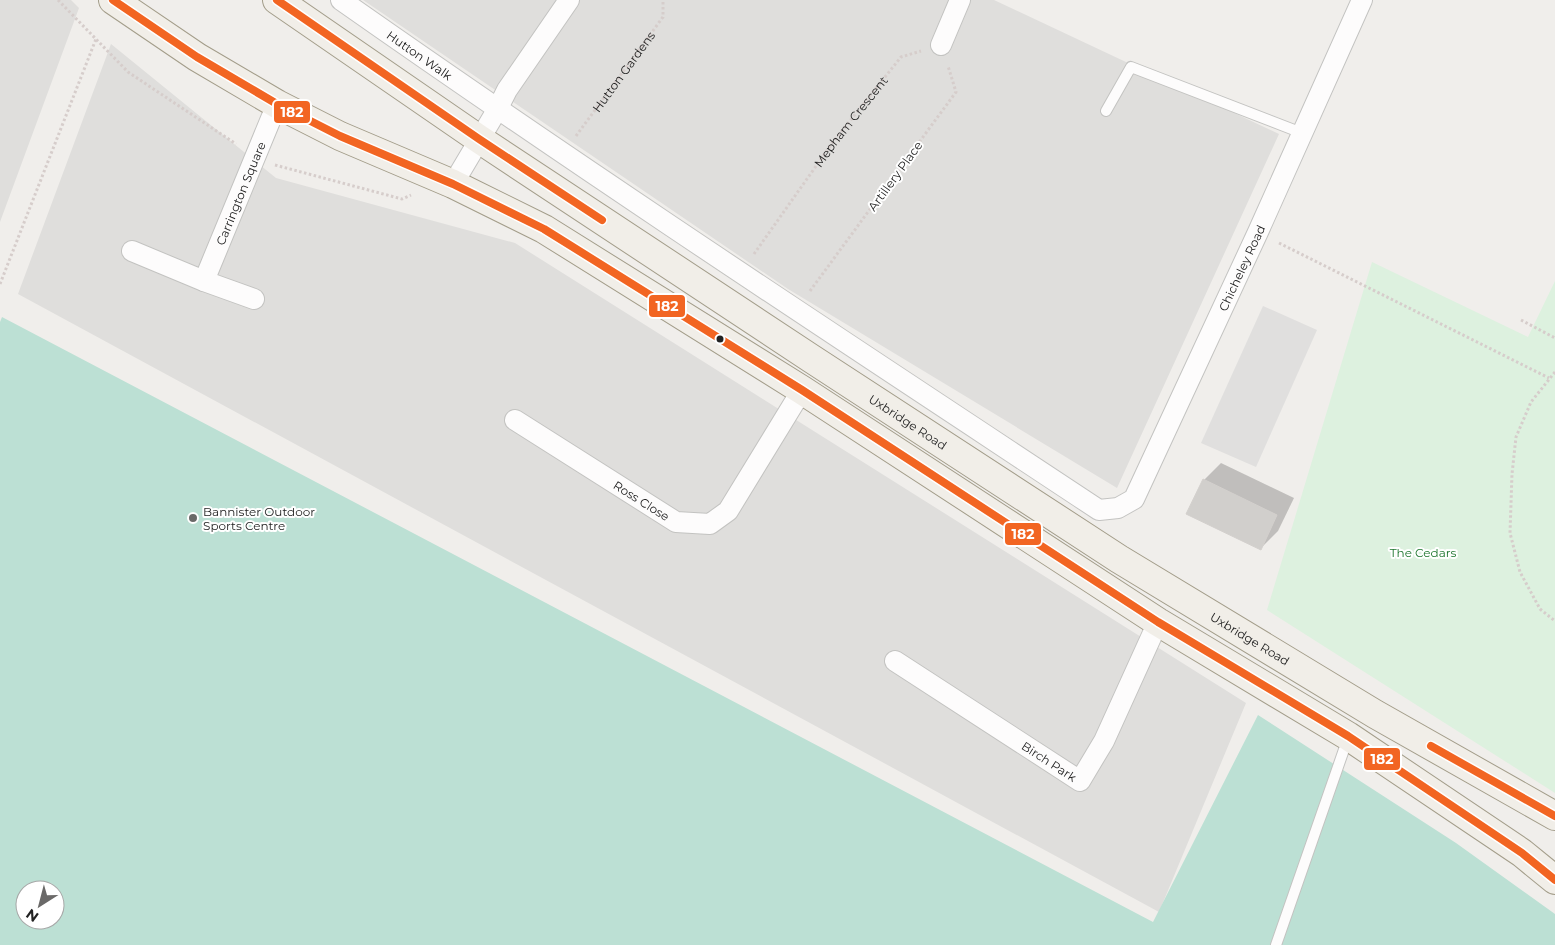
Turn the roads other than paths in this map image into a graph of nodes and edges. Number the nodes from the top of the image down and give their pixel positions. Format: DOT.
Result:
graph roads {
  1 [pos="113,0"];
  2 [pos="276,0"];
  3 [pos="341,0"];
  4 [pos="569,0"];
  5 [pos="960,0"];
  6 [pos="1362,0"];
  7 [pos="941,45"];
  8 [pos="277,104"];
  9 [pos="498,110"];
  10 [pos="1106,111"];
  11 [pos="1302,133"];
  12 [pos="479,138"];
  13 [pos="453,184"];
  14 [pos="132,251"];
  15 [pos="204,281"];
  16 [pos="254,299"];
  17 [pos="802,390"];
  18 [pos="515,420"];
  19 [pos="1099,510"];
  20 [pos="1158,622"];
  21 [pos="895,661"];
  22 [pos="1348,736"];
  23 [pos="1555,816"];
  24 [pos="1555,880"];
  25 [pos="1276,945"];
  1 -- 8 [label="main road"];
  2 -- 12 [label="main road, Uxbridge Road"];
  3 -- 9 [label="street, Hutton Walk"];
  4 -- 9 [label="street"];
  5 -- 7 [label="street"];
  6 -- 11 [label="street, Chicheley Road"];
  8 -- 13 [label="main road"];
  8 -- 15 [label="street, Carrington Square"];
  9 -- 12 [label="street"];
  9 -- 19 [label="street, Hutton Walk"];
  10 -- 11 [label="lane"];
  11 -- 19 [label="street, Chicheley Road"];
  12 -- 13 [label="street"];
  12 -- 23 [label="main road, Uxbridge Road"];
  13 -- 17 [label="main road"];
  14 -- 15 [label="street"];
  15 -- 16 [label="street"];
  17 -- 18 [label="street, Ross Close"];
  17 -- 20 [label="main road"];
  20 -- 21 [label="street, Birch Park"];
  20 -- 22 [label="main road"];
  22 -- 24 [label="main road"];
  22 -- 25 [label="lane"];
}
